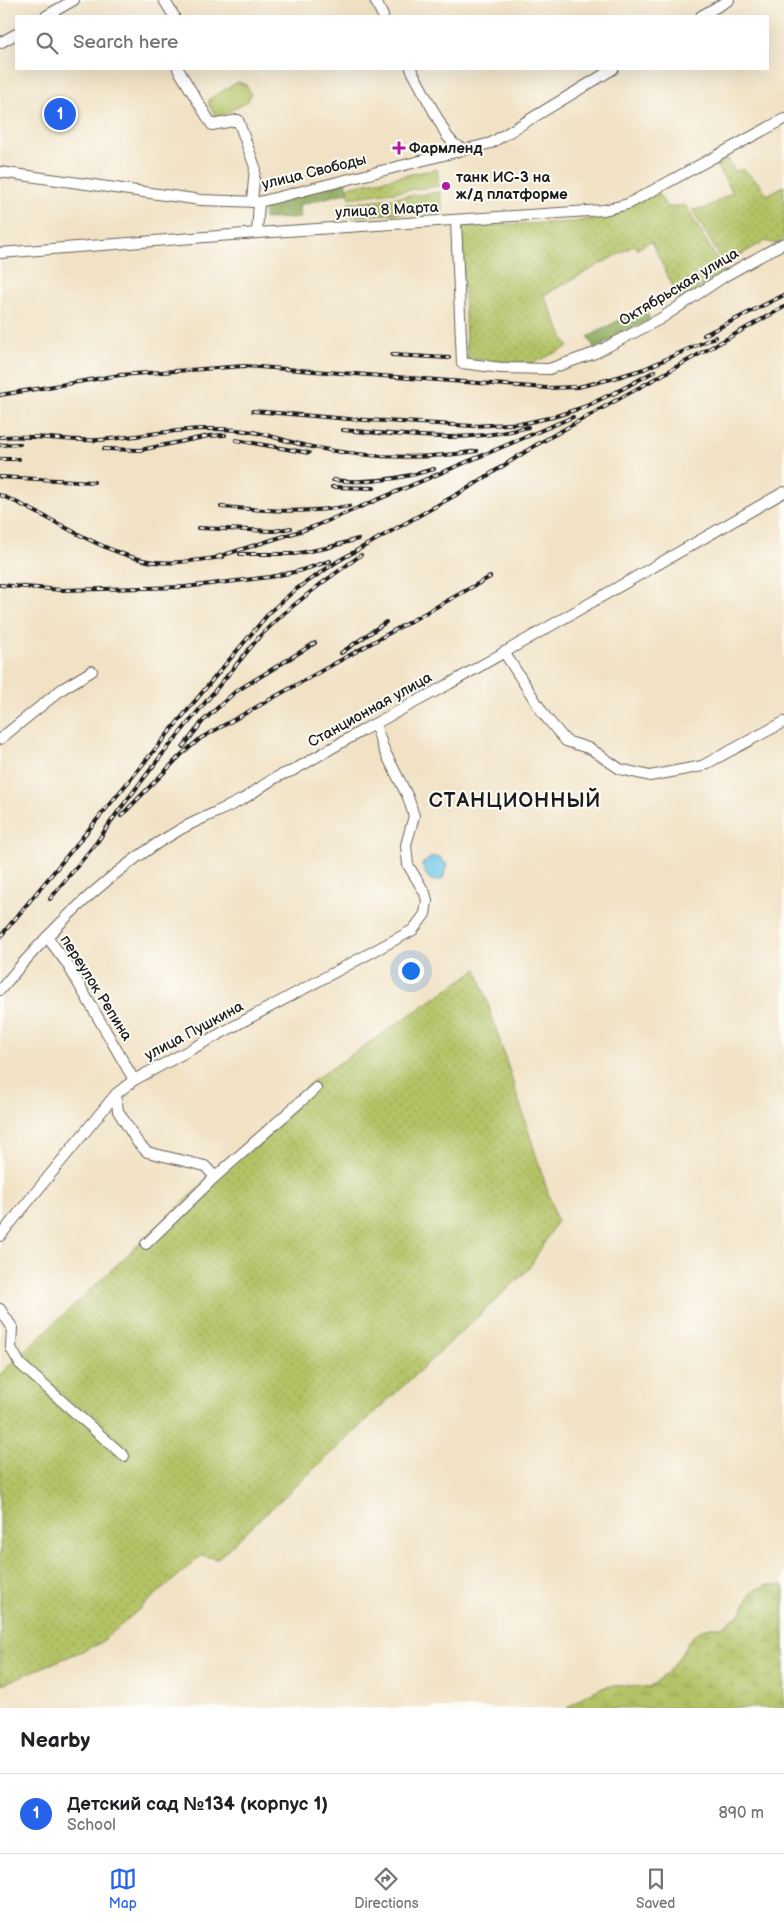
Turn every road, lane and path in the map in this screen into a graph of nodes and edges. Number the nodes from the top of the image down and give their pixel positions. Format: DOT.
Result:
graph roads {
  1 [pos="74,0"];
  2 [pos="164,0"];
  3 [pos="729,0"];
  4 [pos="379,2"];
  5 [pos="48,15"];
  6 [pos="173,15"];
  7 [pos="383,15"];
  8 [pos="703,15"];
  9 [pos="15,35"];
  10 [pos="0,43"];
  11 [pos="179,70"];
  12 [pos="412,70"];
  13 [pos="611,70"];
  14 [pos="784,118"];
  15 [pos="464,149"];
  16 [pos="0,172"];
  17 [pos="255,202"];
  18 [pos="456,221"];
  19 [pos="257,233"];
  20 [pos="784,243"];
  21 [pos="0,253"];
  22 [pos="784,492"];
  23 [pos="504,652"];
  24 [pos="92,671"];
  25 [pos="784,722"];
  26 [pos="375,724"];
  27 [pos="0,739"];
  28 [pos="48,937"];
  29 [pos="0,990"];
  30 [pos="134,1080"];
  31 [pos="316,1088"];
  32 [pos="116,1094"];
  33 [pos="214,1177"];
  34 [pos="0,1236"];
  35 [pos="146,1244"];
  36 [pos="0,1309"];
  37 [pos="124,1456"];
  1 -- 5 [label="street"];
  2 -- 6 [label="street"];
  3 -- 8 [label="street"];
  4 -- 7 [label="street"];
  9 -- 10 [label="street"];
  11 -- 17 [label="street"];
  12 -- 15 [label="street"];
  13 -- 15 [label="street, улица Свободы"];
  14 -- 18 [label="street, улица 8 Марта"];
  15 -- 17 [label="street, улица Свободы"];
  16 -- 17 [label="street, улица Свободы"];
  17 -- 19 [label="street"];
  18 -- 19 [label="street, улица 8 Марта"];
  18 -- 20 [label="street, Октябрьская улица"];
  19 -- 21 [label="street, улица 8 Марта"];
  22 -- 23 [label="street, Станционная улица"];
  23 -- 25 [label="street"];
  23 -- 26 [label="street, Станционная улица"];
  24 -- 27 [label="street"];
  26 -- 28 [label="street, Станционная улица"];
  26 -- 30 [label="street, улица Пушкина"];
  28 -- 29 [label="street, Станционная улица"];
  28 -- 30 [label="street, переулок Репина"];
  30 -- 32 [label="street, улица Пушкина"];
  31 -- 33 [label="street"];
  32 -- 33 [label="street"];
  32 -- 34 [label="street, улица Пушкина"];
  33 -- 35 [label="street"];
  36 -- 37 [label="street"];
}
